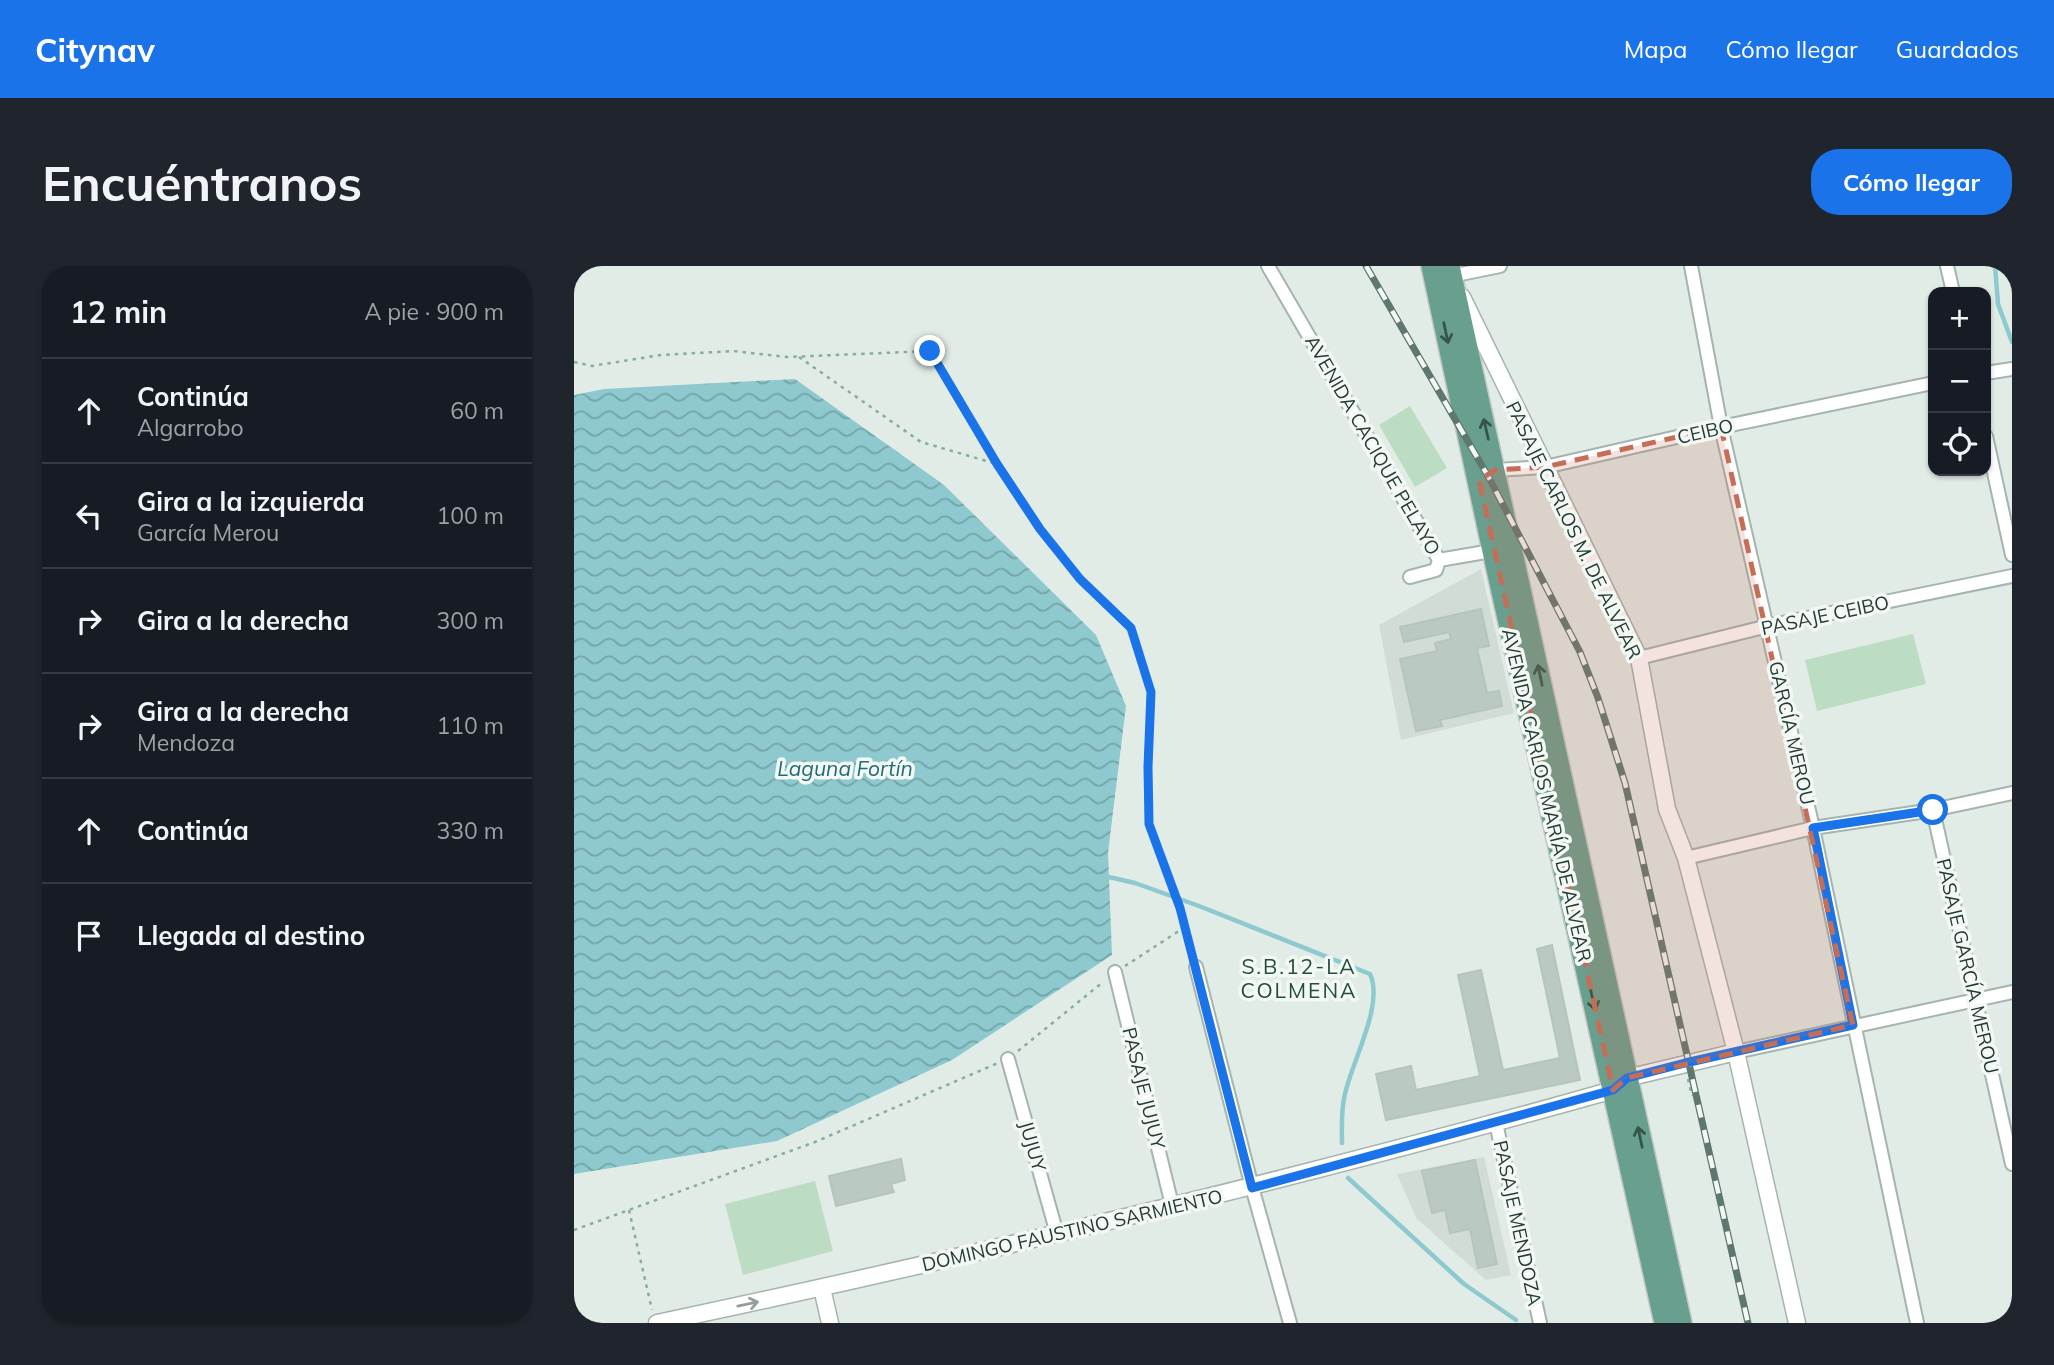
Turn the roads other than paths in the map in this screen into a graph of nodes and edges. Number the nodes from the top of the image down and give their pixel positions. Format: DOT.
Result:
graph roads {
  1 [pos="1268,266"];
  2 [pos="1500,266"];
  3 [pos="1691,266"];
  4 [pos="1947,266"];
  5 [pos="1442,272"];
  6 [pos="1952,287"];
  7 [pos="1928,384"];
  8 [pos="1721,426"];
  9 [pos="1991,459"];
  10 [pos="1545,467"];
  11 [pos="1487,475"];
  12 [pos="1503,549"];
  13 [pos="2012,555"];
  14 [pos="1439,560"];
  15 [pos="2012,576"];
  16 [pos="1410,577"];
  17 [pos="1768,626"];
  18 [pos="1639,658"];
  19 [pos="2012,793"];
  20 [pos="1933,810"];
  21 [pos="1813,828"];
  22 [pos="1686,858"];
  23 [pos="1195,967"];
  24 [pos="1115,972"];
  25 [pos="2012,992"];
  26 [pos="1976,1000"];
  27 [pos="1853,1025"];
  28 [pos="1736,1052"];
  29 [pos="1008,1059"];
  30 [pos="1620,1084"];
  31 [pos="1496,1123"];
  32 [pos="2008,1124"];
  33 [pos="2012,1164"];
  34 [pos="1252,1188"];
  35 [pos="1172,1205"];
  36 [pos="1057,1234"];
  37 [pos="822,1288"];
  38 [pos="655,1317"];
  39 [pos="830,1323"];
  40 [pos="1290,1323"];
  41 [pos="1540,1323"];
  42 [pos="1665,1323"];
  43 [pos="1681,1323"];
  44 [pos="1797,1323"];
  45 [pos="1917,1323"];
  1 -- 14 [label="street, AVENIDA CACIQUE PELAYO"];
  2 -- 5 [label="street"];
  3 -- 8 [label="street, GARCÍA MEROU"];
  4 -- 6 [label="street"];
  5 -- 10 [label="street, PASAJE CARLOS M. DE ALVEAR"];
  5 -- 11 [label="main road, AVENIDA CARLOS MARÍA DE ALVEAR"];
  7 -- 8 [label="street, CEIBO"];
  8 -- 10 [label="street, CEIBO"];
  8 -- 17 [label="street, GARCÍA MEROU"];
  9 -- 13 [label="street"];
  10 -- 11 [label="street, CEIBO"];
  10 -- 18 [label="street, PASAJE CARLOS M. DE ALVEAR"];
  11 -- 12 [label="main road, AVENIDA CARLOS MARÍA DE ALVEAR"];
  12 -- 14 [label="street, AVENIDA CACIQUE PELAYO"];
  12 -- 30 [label="main road, AVENIDA CARLOS MARÍA DE ALVEAR"];
  14 -- 16 [label="street"];
  15 -- 17 [label="street, PASAJE CEIBO"];
  17 -- 18 [label="street, PASAJE CEIBO"];
  17 -- 21 [label="street, GARCÍA MEROU"];
  18 -- 22 [label="street, PASAJE CARLOS M. DE ALVEAR"];
  19 -- 20 [label="street"];
  20 -- 21 [label="street"];
  20 -- 26 [label="street, PASAJE GARCÍA MEROU"];
  21 -- 22 [label="street"];
  21 -- 27 [label="street, GARCÍA MEROU"];
  22 -- 28 [label="street, PASAJE CARLOS M. DE ALVEAR"];
  23 -- 34 [label="street"];
  24 -- 35 [label="street, PASAJE JUJUY"];
  25 -- 26 [label="street, DOMINGO FAUSTINO SARMIENTO"];
  26 -- 27 [label="street, DOMINGO FAUSTINO SARMIENTO"];
  26 -- 32 [label="street, PASAJE GARCÍA MEROU"];
  27 -- 28 [label="street, DOMINGO FAUSTINO SARMIENTO"];
  27 -- 45 [label="street, GARCÍA MEROU"];
  28 -- 30 [label="street, DOMINGO FAUSTINO SARMIENTO"];
  28 -- 44 [label="street, PASAJE CARLOS M. DE ALVEAR"];
  29 -- 36 [label="street, JUJUY"];
  30 -- 31 [label="street, DOMINGO FAUSTINO SARMIENTO"];
  30 -- 42 [label="main road, AVENIDA CARLOS MARÍA DE ALVEAR"];
  43 -- 30 [label="main road, AVENIDA CARLOS MARÍA DE ALVEAR, one-way"];
  31 -- 34 [label="street, DOMINGO FAUSTINO SARMIENTO"];
  31 -- 41 [label="street, PASAJE MENDOZA"];
  32 -- 33 [label="street, PASAJE GARCÍA MEROU"];
  34 -- 35 [label="street, DOMINGO FAUSTINO SARMIENTO"];
  34 -- 40 [label="street"];
  35 -- 36 [label="street, DOMINGO FAUSTINO SARMIENTO"];
  36 -- 37 [label="street, DOMINGO FAUSTINO SARMIENTO"];
  38 -- 37 [label="street, DOMINGO FAUSTINO SARMIENTO, one-way"];
  37 -- 39 [label="street"];
}
